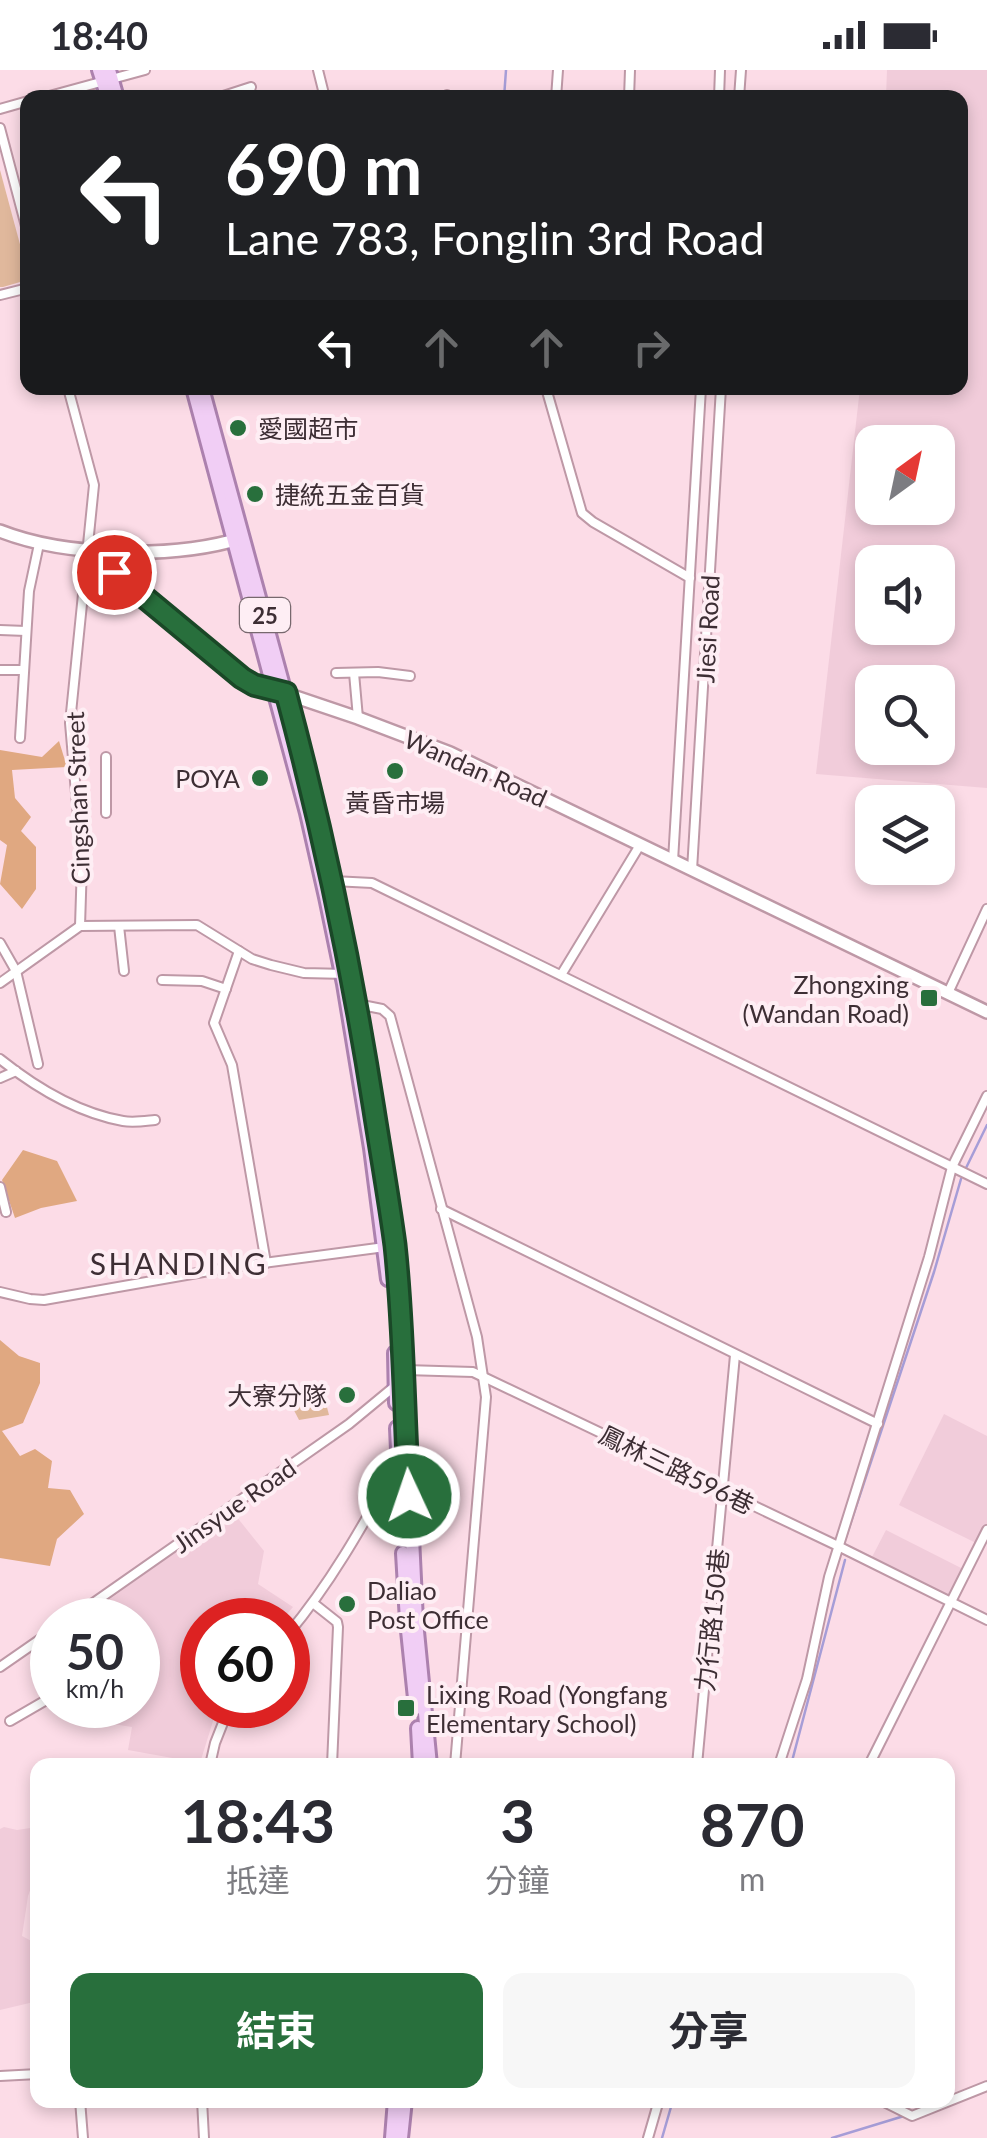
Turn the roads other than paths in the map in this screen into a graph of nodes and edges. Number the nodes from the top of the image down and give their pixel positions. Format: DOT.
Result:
graph roads {
  1 [pos="145,70"];
  2 [pos="106,74"];
  3 [pos="251,87"];
  4 [pos="63,90"];
  5 [pos="241,90"];
  6 [pos="0,128"];
  7 [pos="20,204"];
  8 [pos="70,395"];
  9 [pos="195,395"];
  10 [pos="204,395"];
  11 [pos="548,395"];
  12 [pos="701,395"];
  13 [pos="722,395"];
  14 [pos="0,532"];
  15 [pos="240,538"];
  16 [pos="39,544"];
  17 [pos="88,550"];
  18 [pos="690,578"];
  19 [pos="0,630"];
  20 [pos="26,632"];
  21 [pos="0,670"];
  22 [pos="24,670"];
  23 [pos="336,673"];
  24 [pos="354,673"];
  25 [pos="410,676"];
  26 [pos="280,692"];
  27 [pos="358,718"];
  28 [pos="20,738"];
  29 [pos="106,757"];
  30 [pos="106,813"];
  31 [pos="640,845"];
  32 [pos="673,861"];
  33 [pos="692,870"];
  34 [pos="333,881"];
  35 [pos="987,909"];
  36 [pos="80,926"];
  37 [pos="119,926"];
  38 [pos="0,943"];
  39 [pos="239,951"];
  40 [pos="16,971"];
  41 [pos="124,972"];
  42 [pos="347,974"];
  43 [pos="561,975"];
  44 [pos="162,980"];
  45 [pos="0,983"];
  46 [pos="226,990"];
  47 [pos="948,993"];
  48 [pos="358,1004"];
  49 [pos="987,1012"];
  50 [pos="0,1059"];
  51 [pos="38,1064"];
  52 [pos="16,1072"];
  53 [pos="0,1078"];
  54 [pos="987,1096"];
  55 [pos="155,1120"];
  56 [pos="952,1167"];
  57 [pos="987,1184"];
  58 [pos="0,1187"];
  59 [pos="441,1209"];
  60 [pos="6,1212"];
  61 [pos="390,1246"];
  62 [pos="266,1262"];
  63 [pos="0,1292"];
  64 [pos="736,1354"];
  65 [pos="483,1376"];
  66 [pos="400,1378"];
  67 [pos="878,1424"];
  68 [pos="403,1463"];
  69 [pos="724,1492"];
  70 [pos="987,1530"];
  71 [pos="838,1546"];
  72 [pos="100,1598"];
  73 [pos="950,1602"];
  74 [pos="314,1604"];
  75 [pos="310,1609"];
  76 [pos="987,1620"];
  77 [pos="30,1646"];
  78 [pos="0,1667"];
  79 [pos="30,1709"];
  80 [pos="10,1721"];
  81 [pos="221,1728"];
  82 [pos="212,1758"];
  83 [pos="332,1758"];
  84 [pos="419,1758"];
  85 [pos="429,1758"];
  86 [pos="456,1758"];
  87 [pos="698,1758"];
  88 [pos="781,1758"];
  89 [pos="873,1758"];
  90 [pos="30,2074"];
  91 [pos="0,2076"];
  92 [pos="987,2086"];
  93 [pos="955,2099"];
  94 [pos="81,2108"];
  95 [pos="202,2108"];
  96 [pos="395,2108"];
  97 [pos="404,2108"];
  98 [pos="657,2108"];
  99 [pos="896,2108"];
  100 [pos="932,2108"];
  101 [pos="84,2138"];
  102 [pos="204,2138"];
  103 [pos="392,2138"];
  104 [pos="402,2138"];
  105 [pos="648,2138"];
  1 -- 2 [label="street"];
  2 -- 4 [label="street"];
  3 -- 5 [label="street"];
  6 -- 7 [label="street"];
  8 -- 17 [label="street, Cingshan Street"];
  9 -- 15 [label="main road, 25"];
  10 -- 15 [label="main road, 25"];
  11 -- 18 [label="street"];
  12 -- 18 [label="street, Jiesi Road"];
  13 -- 33 [label="street, Jiesi Road"];
  14 -- 16 [label="street"];
  15 -- 17 [label="street"];
  15 -- 26 [label="main road, 25"];
  16 -- 17 [label="street"];
  16 -- 20 [label="street"];
  17 -- 26 [label="street"];
  17 -- 36 [label="street, Cingshan Street"];
  18 -- 32 [label="street, Jiesi Road"];
  19 -- 20 [label="street"];
  20 -- 22 [label="street"];
  21 -- 22 [label="street"];
  22 -- 28 [label="street"];
  23 -- 24 [label="street"];
  24 -- 25 [label="street"];
  24 -- 27 [label="street"];
  26 -- 27 [label="street, Wandan Road"];
  26 -- 34 [label="main road, 25"];
  26 -- 42 [label="main road, 25"];
  27 -- 31 [label="street, Wandan Road"];
  29 -- 30 [label="street"];
  31 -- 32 [label="street, Wandan Road"];
  31 -- 43 [label="street"];
  32 -- 33 [label="street, Wandan Road"];
  33 -- 47 [label="street"];
  34 -- 42 [label="main road, 25"];
  34 -- 43 [label="street"];
  35 -- 47 [label="street"];
  36 -- 37 [label="street"];
  36 -- 40 [label="street"];
  37 -- 39 [label="street"];
  37 -- 41 [label="street"];
  38 -- 40 [label="street"];
  39 -- 42 [label="street"];
  39 -- 46 [label="street"];
  40 -- 45 [label="street"];
  40 -- 51 [label="street"];
  42 -- 48 [label="main road, 25"];
  42 -- 61 [label="main road, 25"];
  43 -- 56 [label="street"];
  44 -- 46 [label="street"];
  46 -- 62 [label="street"];
  47 -- 49 [label="street"];
  48 -- 59 [label="street"];
  48 -- 61 [label="main road, 25"];
  50 -- 52 [label="street"];
  52 -- 53 [label="street"];
  52 -- 55 [label="street"];
  54 -- 56 [label="street"];
  56 -- 57 [label="street"];
  56 -- 67 [label="street"];
  58 -- 60 [label="street"];
  59 -- 64 [label="street"];
  59 -- 65 [label="street"];
  61 -- 62 [label="street"];
  61 -- 66 [label="main road, 25"];
  62 -- 63 [label="street"];
  64 -- 67 [label="street"];
  64 -- 69 [label="street, 力行路150巷"];
  65 -- 66 [label="street, 鳳林三路596巷"];
  65 -- 69 [label="street, 鳳林三路596巷"];
  65 -- 86 [label="street"];
  66 -- 68 [label="main road, 25"];
  66 -- 72 [label="street, Jinsyue Road"];
  67 -- 71 [label="street"];
  68 -- 74 [label="street"];
  68 -- 84 [label="main road, 25"];
  68 -- 85 [label="main road, 25"];
  69 -- 71 [label="street, 鳳林三路596巷"];
  69 -- 87 [label="street, 力行路150巷"];
  70 -- 73 [label="street"];
  71 -- 73 [label="street, 鳳林三路596巷"];
  71 -- 88 [label="street"];
  73 -- 76 [label="street, 鳳林三路596巷"];
  73 -- 89 [label="street"];
  74 -- 75 [label="street"];
  74 -- 83 [label="street"];
  77 -- 78 [label="street"];
  79 -- 80 [label="street"];
  81 -- 82 [label="street"];
  90 -- 91 [label="street"];
  92 -- 93 [label="street"];
  94 -- 101 [label="street"];
  95 -- 102 [label="street"];
  96 -- 103 [label="main road"];
  97 -- 104 [label="main road"];
  98 -- 105 [label="street"];
  99 -- 100 [label="street"];
}
